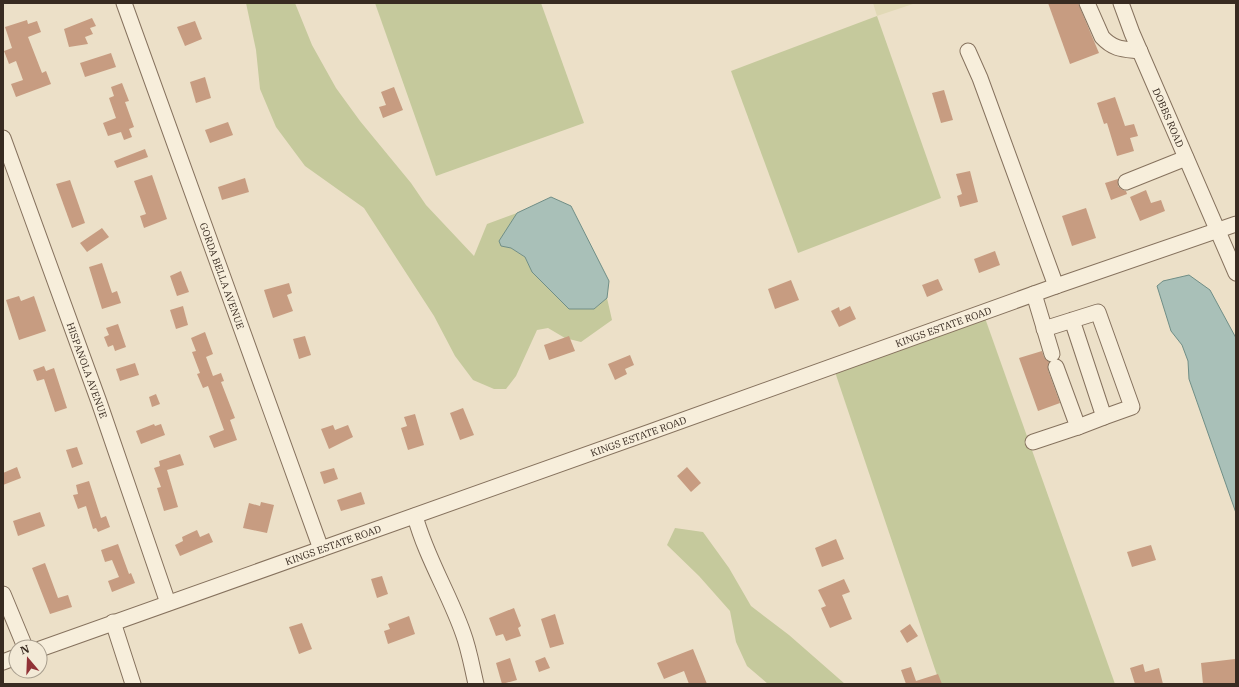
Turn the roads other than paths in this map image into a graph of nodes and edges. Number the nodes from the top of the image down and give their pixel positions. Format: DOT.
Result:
graph roads {
  1 [pos="124,3"];
  2 [pos="1087,3"];
  3 [pos="1121,3"];
  4 [pos="968,51"];
  5 [pos="1140,51"];
  6 [pos="3,138"];
  7 [pos="1186,158"];
  8 [pos="1126,182"];
  9 [pos="1236,224"];
  10 [pos="1218,230"];
  11 [pos="1236,273"];
  12 [pos="1056,286"];
  13 [pos="1034,294"];
  14 [pos="1072,320"];
  15 [pos="1044,329"];
  16 [pos="1104,417"];
  17 [pos="1078,427"];
  18 [pos="1034,442"];
  19 [pos="415,516"];
  20 [pos="321,549"];
  21 [pos="3,594"];
  22 [pos="168,603"];
  23 [pos="113,622"];
  24 [pos="22,639"];
  25 [pos="48,646"];
  26 [pos="133,684"];
  27 [pos="476,684"];
  1 -- 20 [label="street, GORDA BELLA AVENUE"];
  2 -- 5 [label="street"];
  3 -- 5 [label="street, DOBBS ROAD"];
  4 -- 12 [label="street"];
  5 -- 7 [label="street, DOBBS ROAD"];
  6 -- 22 [label="street, HISPANOLA AVENUE"];
  7 -- 8 [label="street"];
  7 -- 10 [label="street, DOBBS ROAD"];
  9 -- 10 [label="street, KINGS ESTATE ROAD"];
  10 -- 11 [label="street, DOBBS ROAD"];
  10 -- 12 [label="street, KINGS ESTATE ROAD"];
  12 -- 13 [label="street, KINGS ESTATE ROAD"];
  13 -- 15 [label="street"];
  13 -- 19 [label="street, KINGS ESTATE ROAD"];
  14 -- 15 [label="street"];
  14 -- 16 [label="street"];
  14 -- 16 [label="street"];
  15 -- 17 [label="street"];
  16 -- 17 [label="street"];
  17 -- 18 [label="street"];
  19 -- 20 [label="street, KINGS ESTATE ROAD"];
  19 -- 27 [label="street"];
  20 -- 22 [label="street, KINGS ESTATE ROAD"];
  21 -- 24 [label="street"];
  22 -- 23 [label="street, KINGS ESTATE ROAD"];
  23 -- 25 [label="street, KINGS ESTATE ROAD"];
  23 -- 26 [label="street"];
}
